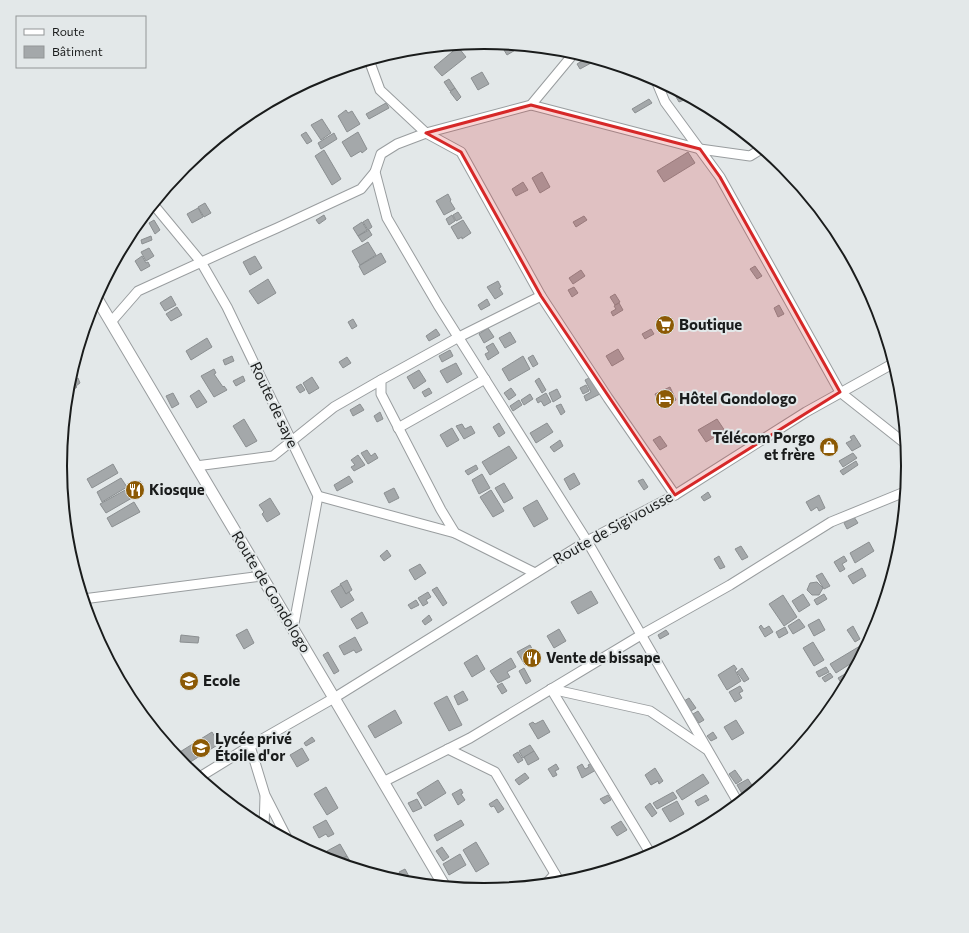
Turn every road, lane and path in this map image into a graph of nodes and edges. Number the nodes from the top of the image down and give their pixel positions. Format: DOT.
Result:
graph roads {
  1 [pos="570,58"];
  2 [pos="371,65"];
  3 [pos="659,88"];
  4 [pos="531,105"];
  5 [pos="426,133"];
  6 [pos="700,149"];
  7 [pos="758,151"];
  8 [pos="375,172"];
  9 [pos="157,208"];
  10 [pos="201,262"];
  11 [pos="541,296"];
  12 [pos="100,304"];
  13 [pos="111,322"];
  14 [pos="459,337"];
  15 [pos="889,365"];
  16 [pos="485,379"];
  17 [pos="381,380"];
  18 [pos="840,392"];
  19 [pos="398,428"];
  20 [pos="901,440"];
  21 [pos="291,442"];
  22 [pos="196,466"];
  23 [pos="901,493"];
  24 [pos="675,495"];
  25 [pos="318,496"];
  26 [pos="455,533"];
  27 [pos="587,541"];
  28 [pos="534,573"];
  29 [pos="262,576"];
  30 [pos="88,598"];
  31 [pos="293,629"];
  32 [pos="641,635"];
  33 [pos="551,689"];
  34 [pos="334,698"];
  35 [pos="250,746"];
  36 [pos="448,749"];
  37 [pos="708,751"];
  38 [pos="203,775"];
  39 [pos="383,782"];
  40 [pos="265,795"];
  41 [pos="737,800"];
  42 [pos="264,821"];
  43 [pos="284,832"];
  44 [pos="648,850"];
  45 [pos="555,874"];
  46 [pos="557,877"];
  47 [pos="551,878"];
  48 [pos="441,881"];
  1 -- 4 [label="street"];
  2 -- 5 [label="street"];
  3 -- 6 [label="street"];
  4 -- 5 [label="street"];
  4 -- 6 [label="street"];
  5 -- 8 [label="street"];
  5 -- 11 [label="street"];
  6 -- 7 [label="street"];
  6 -- 18 [label="street"];
  8 -- 10 [label="street"];
  8 -- 14 [label="street"];
  9 -- 10 [label="street, Route de saye"];
  10 -- 13 [label="street"];
  10 -- 21 [label="street, Route de saye"];
  11 -- 14 [label="street"];
  11 -- 24 [label="street"];
  12 -- 13 [label="street, Route de Gondologo"];
  13 -- 22 [label="street, Route de Gondologo"];
  14 -- 16 [label="street"];
  14 -- 17 [label="street"];
  15 -- 18 [label="street, Route de Sigivousse"];
  16 -- 19 [label="street"];
  16 -- 27 [label="street"];
  17 -- 19 [label="street"];
  17 -- 21 [label="street"];
  18 -- 20 [label="street"];
  18 -- 24 [label="street, Route de Sigivousse"];
  19 -- 26 [label="street"];
  21 -- 22 [label="street"];
  21 -- 25 [label="street, Route de saye"];
  22 -- 29 [label="street, Route de Gondologo"];
  23 -- 32 [label="street"];
  24 -- 27 [label="street, Route de Sigivousse"];
  25 -- 26 [label="street"];
  25 -- 31 [label="street"];
  26 -- 28 [label="street"];
  27 -- 28 [label="street, Route de Sigivousse"];
  27 -- 32 [label="street"];
  28 -- 34 [label="street, Route de Sigivousse"];
  29 -- 30 [label="street"];
  29 -- 31 [label="street, Route de Gondologo"];
  31 -- 34 [label="street, Route de Gondologo"];
  32 -- 33 [label="street"];
  32 -- 37 [label="street"];
  33 -- 36 [label="street"];
  33 -- 37 [label="street"];
  33 -- 44 [label="street"];
  34 -- 35 [label="street, Route de Sigivousse"];
  34 -- 39 [label="street, Route de Gondologo"];
  35 -- 38 [label="street, Route de Sigivousse"];
  35 -- 40 [label="street"];
  36 -- 39 [label="street"];
  36 -- 45 [label="street"];
  37 -- 41 [label="street"];
  39 -- 48 [label="street, Route de Gondologo"];
  40 -- 42 [label="street"];
  40 -- 43 [label="street"];
  45 -- 46 [label="street"];
  45 -- 47 [label="street"];
}
